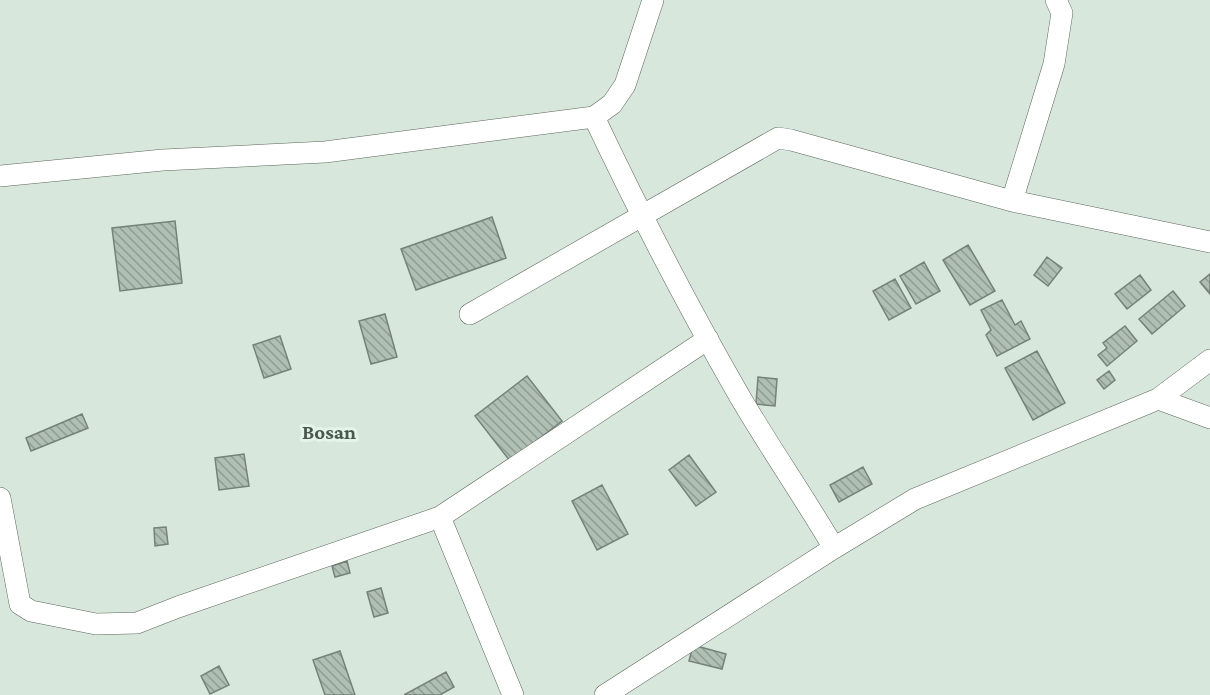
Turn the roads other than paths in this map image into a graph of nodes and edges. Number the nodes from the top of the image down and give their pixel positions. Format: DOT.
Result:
graph roads {
  1 [pos="653,0"];
  2 [pos="1056,0"];
  3 [pos="594,117"];
  4 [pos="0,176"];
  5 [pos="1012,201"];
  6 [pos="642,218"];
  7 [pos="1210,242"];
  8 [pos="470,314"];
  9 [pos="708,339"];
  10 [pos="1210,360"];
  11 [pos="1158,399"];
  12 [pos="1210,418"];
  13 [pos="0,498"];
  14 [pos="440,517"];
  15 [pos="834,548"];
  16 [pos="513,695"];
  17 [pos="605,695"];
  1 -- 3 [label="street"];
  2 -- 5 [label="street"];
  3 -- 4 [label="street"];
  3 -- 6 [label="street"];
  5 -- 6 [label="street"];
  5 -- 7 [label="street"];
  6 -- 8 [label="street"];
  6 -- 9 [label="street"];
  9 -- 14 [label="street"];
  9 -- 15 [label="street"];
  10 -- 11 [label="street"];
  11 -- 12 [label="street"];
  11 -- 15 [label="street"];
  13 -- 14 [label="street"];
  14 -- 16 [label="street"];
  15 -- 17 [label="street"];
}
